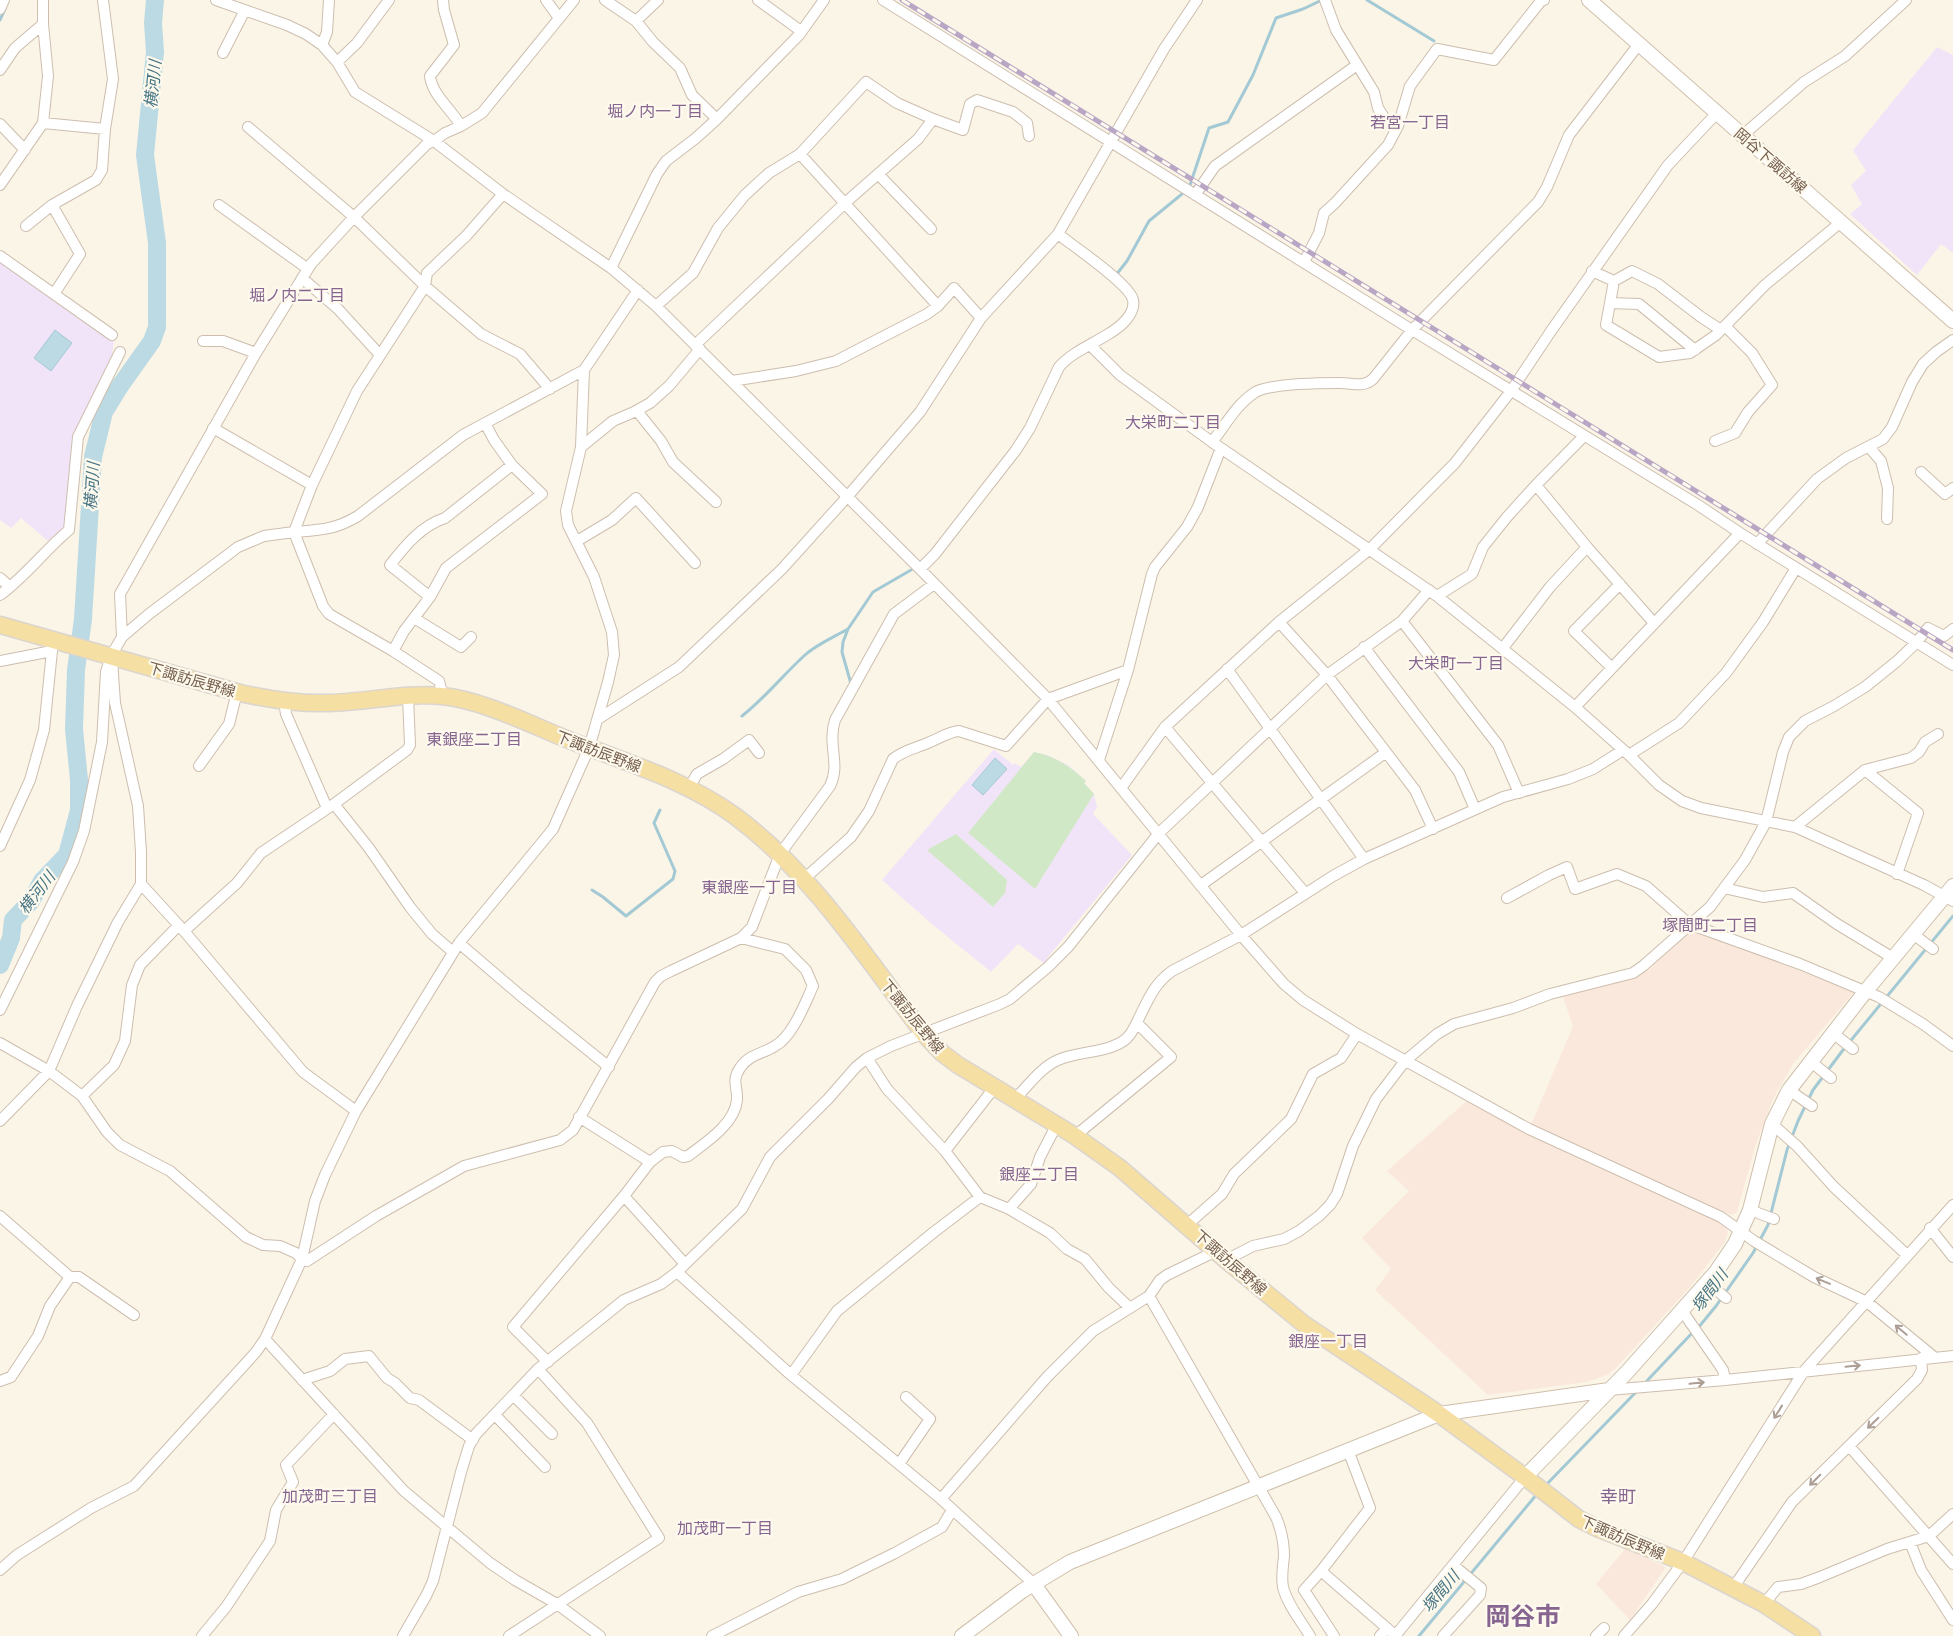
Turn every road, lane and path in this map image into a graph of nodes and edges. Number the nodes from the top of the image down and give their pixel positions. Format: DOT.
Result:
graph roads {
  1 [pos="4,0"];
  2 [pos="43,0"];
  3 [pos="103,0"];
  4 [pos="219,0"];
  5 [pos="329,0"];
  6 [pos="389,0"];
  7 [pos="443,0"];
  8 [pos="546,0"];
  9 [pos="574,0"];
  10 [pos="605,0"];
  11 [pos="658,0"];
  12 [pos="758,0"];
  13 [pos="824,0"];
  14 [pos="883,0"];
  15 [pos="1325,0"];
  16 [pos="1544,0"];
  17 [pos="1589,0"];
  18 [pos="1906,0"];
  19 [pos="1192,2"];
  20 [pos="0,9"];
  21 [pos="244,10"];
  22 [pos="559,18"];
  23 [pos="636,21"];
  24 [pos="43,24"];
  25 [pos="802,32"];
  26 [pos="1639,44"];
  27 [pos="322,45"];
  28 [pos="223,53"];
  29 [pos="337,62"];
  30 [pos="1357,65"];
  31 [pos="0,70"];
  32 [pos="1718,113"];
  33 [pos="717,119"];
  34 [pos="933,119"];
  35 [pos="43,123"];
  36 [pos="0,124"];
  37 [pos="461,126"];
  38 [pos="1398,126"];
  39 [pos="248,127"];
  40 [pos="104,129"];
  41 [pos="1743,135"];
  42 [pos="1029,136"];
  43 [pos="434,142"];
  44 [pos="1112,142"];
  45 [pos="25,150"];
  46 [pos="800,154"];
  47 [pos="878,174"];
  48 [pos="0,185"];
  49 [pos="504,194"];
  50 [pos="1195,195"];
  51 [pos="846,202"];
  52 [pos="52,205"];
  53 [pos="219,205"];
  54 [pos="354,217"];
  55 [pos="1841,222"];
  56 [pos="26,226"];
  57 [pos="931,229"];
  58 [pos="1058,234"];
  59 [pos="0,256"];
  60 [pos="1304,262"];
  61 [pos="611,268"];
  62 [pos="1592,271"];
  63 [pos="305,274"];
  64 [pos="1614,281"];
  65 [pos="425,286"];
  66 [pos="638,290"];
  67 [pos="54,294"];
  68 [pos="1610,303"];
  69 [pos="656,306"];
  70 [pos="938,306"];
  71 [pos="981,318"];
  72 [pos="1953,321"];
  73 [pos="1723,328"];
  74 [pos="1412,330"];
  75 [pos="112,335"];
  76 [pos="1953,340"];
  77 [pos="202,341"];
  78 [pos="1090,345"];
  79 [pos="698,347"];
  80 [pos="1695,350"];
  81 [pos="120,352"];
  82 [pos="256,353"];
  83 [pos="380,355"];
  84 [pos="584,370"];
  85 [pos="732,381"];
  86 [pos="550,390"];
  87 [pos="1511,391"];
  88 [pos="637,411"];
  89 [pos="485,423"];
  90 [pos="213,428"];
  91 [pos="1584,436"];
  92 [pos="1715,441"];
  93 [pos="1212,442"];
  94 [pos="581,447"];
  95 [pos="1869,447"];
  96 [pos="1221,448"];
  97 [pos="512,465"];
  98 [pos="1921,472"];
  99 [pos="312,485"];
  100 [pos="1536,485"];
  101 [pos="1953,488"];
  102 [pos="847,497"];
  103 [pos="716,502"];
  104 [pos="1887,519"];
  105 [pos="294,532"];
  106 [pos="1740,534"];
  107 [pos="577,542"];
  108 [pos="1757,544"];
  109 [pos="1587,547"];
  110 [pos="1370,549"];
  111 [pos="695,562"];
  112 [pos="1796,568"];
  113 [pos="920,569"];
  114 [pos="0,578"];
  115 [pos="934,584"];
  116 [pos="1620,584"];
  117 [pos="10,587"];
  118 [pos="1433,594"];
  119 [pos="0,595"];
  120 [pos="430,596"];
  121 [pos="414,618"];
  122 [pos="1402,621"];
  123 [pos="1279,622"];
  124 [pos="1654,623"];
  125 [pos="0,625"];
  126 [pos="1953,629"];
  127 [pos="122,637"];
  128 [pos="471,637"];
  129 [pos="1916,643"];
  130 [pos="54,644"];
  131 [pos="1364,647"];
  132 [pos="1503,648"];
  133 [pos="393,650"];
  134 [pos="107,655"];
  135 [pos="0,661"];
  136 [pos="1953,665"];
  137 [pos="1611,668"];
  138 [pos="1228,669"];
  139 [pos="1128,670"];
  140 [pos="1327,675"];
  141 [pos="237,692"];
  142 [pos="408,696"];
  143 [pos="443,696"];
  144 [pos="1048,700"];
  145 [pos="284,701"];
  146 [pos="1575,707"];
  147 [pos="598,719"];
  148 [pos="1165,726"];
  149 [pos="1270,727"];
  150 [pos="1938,734"];
  151 [pos="589,748"];
  152 [pos="1626,752"];
  153 [pos="759,753"];
  154 [pos="1385,753"];
  155 [pos="1099,760"];
  156 [pos="199,766"];
  157 [pos="1866,770"];
  158 [pos="1212,783"];
  159 [pos="689,788"];
  160 [pos="1121,788"];
  161 [pos="1519,793"];
  162 [pos="1321,798"];
  163 [pos="331,806"];
  164 [pos="1475,809"];
  165 [pos="1766,822"];
  166 [pos="1795,827"];
  167 [pos="1433,829"];
  168 [pos="1159,833"];
  169 [pos="1261,841"];
  170 [pos="0,846"];
  171 [pos="780,854"];
  172 [pos="1364,859"];
  173 [pos="1897,874"];
  174 [pos="804,878"];
  175 [pos="141,884"];
  176 [pos="1200,885"];
  177 [pos="1724,888"];
  178 [pos="1306,894"];
  179 [pos="1950,894"];
  180 [pos="1507,898"];
  181 [pos="1689,924"];
  182 [pos="181,928"];
  183 [pos="1913,934"];
  184 [pos="1242,935"];
  185 [pos="741,938"];
  186 [pos="1929,946"];
  187 [pos="456,947"];
  188 [pos="1893,958"];
  189 [pos="1865,992"];
  190 [pos="0,1010"];
  191 [pos="1137,1023"];
  192 [pos="924,1034"];
  193 [pos="1357,1034"];
  194 [pos="1838,1037"];
  195 [pos="0,1043"];
  196 [pos="1953,1046"];
  197 [pos="1852,1049"];
  198 [pos="868,1058"];
  199 [pos="1405,1061"];
  200 [pos="1815,1065"];
  201 [pos="609,1067"];
  202 [pos="49,1071"];
  203 [pos="1831,1078"];
  204 [pos="994,1088"];
  205 [pos="1789,1090"];
  206 [pos="82,1096"];
  207 [pos="1015,1100"];
  208 [pos="1812,1106"];
  209 [pos="356,1110"];
  210 [pos="579,1117"];
  211 [pos="0,1121"];
  212 [pos="1057,1124"];
  213 [pos="1772,1124"];
  214 [pos="1075,1136"];
  215 [pos="944,1151"];
  216 [pos="650,1162"];
  217 [pos="624,1196"];
  218 [pos="980,1198"];
  219 [pos="1953,1205"];
  220 [pos="1009,1210"];
  221 [pos="1756,1212"];
  222 [pos="0,1216"];
  223 [pos="1774,1219"];
  224 [pos="1187,1224"];
  225 [pos="1930,1228"];
  226 [pos="1741,1231"];
  227 [pos="1221,1255"];
  228 [pos="1907,1255"];
  229 [pos="1953,1257"];
  230 [pos="302,1259"];
  231 [pos="681,1268"];
  232 [pos="70,1277"];
  233 [pos="1149,1296"];
  234 [pos="1867,1302"];
  235 [pos="1130,1308"];
  236 [pos="134,1315"];
  237 [pos="1687,1317"];
  238 [pos="265,1339"];
  239 [pos="1953,1356"];
  240 [pos="1934,1357"];
  241 [pos="1921,1358"];
  242 [pos="548,1362"];
  243 [pos="538,1369"];
  244 [pos="1804,1371"];
  245 [pos="791,1375"];
  246 [pos="302,1380"];
  247 [pos="1725,1380"];
  248 [pos="0,1381"];
  249 [pos="1609,1390"];
  250 [pos="513,1395"];
  251 [pos="906,1397"];
  252 [pos="334,1414"];
  253 [pos="1439,1414"];
  254 [pos="494,1415"];
  255 [pos="552,1434"];
  256 [pos="473,1440"];
  257 [pos="1849,1446"];
  258 [pos="1348,1450"];
  259 [pos="899,1464"];
  260 [pos="545,1467"];
  261 [pos="1525,1476"];
  262 [pos="1259,1485"];
  263 [pos="941,1499"];
  264 [pos="952,1510"];
  265 [pos="1953,1514"];
  266 [pos="446,1527"];
  267 [pos="1929,1536"];
  268 [pos="1910,1542"];
  269 [pos="1684,1562"];
  270 [pos="1953,1564"];
  271 [pos="1453,1565"];
  272 [pos="0,1570"];
  273 [pos="1321,1571"];
  274 [pos="1033,1583"];
  275 [pos="1733,1588"];
  276 [pos="558,1604"];
  277 [pos="1764,1604"];
  278 [pos="1953,1620"];
  279 [pos="1604,1628"];
  280 [pos="1383,1632"];
  281 [pos="202,1636"];
  282 [pos="403,1636"];
  283 [pos="509,1636"];
  284 [pos="600,1636"];
  285 [pos="712,1636"];
  286 [pos="962,1636"];
  287 [pos="1071,1636"];
  288 [pos="1310,1636"];
  289 [pos="1334,1636"];
  290 [pos="1396,1636"];
  291 [pos="1443,1636"];
  292 [pos="1596,1636"];
  293 [pos="1624,1636"];
  294 [pos="1812,1636"];
  1 -- 20 [label="street"];
  2 -- 24 [label="street"];
  3 -- 40 [label="street"];
  4 -- 21 [label="street"];
  5 -- 27 [label="street"];
  6 -- 29 [label="street"];
  7 -- 37 [label="street"];
  8 -- 22 [label="street"];
  9 -- 22 [label="street"];
  10 -- 23 [label="street"];
  11 -- 23 [label="street"];
  12 -- 25 [label="street"];
  13 -- 25 [label="street"];
  14 -- 44 [label="street"];
  15 -- 30 [label="street"];
  16 -- 38 [label="street"];
  17 -- 26 [label="street, 岡谷下諏訪線"];
  18 -- 41 [label="street"];
  19 -- 44 [label="street"];
  21 -- 27 [label="street"];
  21 -- 28 [label="street"];
  22 -- 37 [label="street"];
  23 -- 33 [label="street"];
  24 -- 31 [label="street"];
  24 -- 35 [label="street"];
  25 -- 33 [label="street"];
  26 -- 32 [label="street, 岡谷下諏訪線"];
  26 -- 74 [label="street"];
  27 -- 29 [label="street"];
  29 -- 43 [label="street"];
  30 -- 38 [label="street"];
  30 -- 50 [label="street"];
  32 -- 41 [label="street, 岡谷下諏訪線"];
  32 -- 62 [label="street"];
  33 -- 61 [label="street"];
  34 -- 42 [label="street"];
  34 -- 46 [label="street"];
  34 -- 47 [label="street"];
  35 -- 40 [label="street"];
  35 -- 45 [label="street"];
  36 -- 45 [label="street"];
  37 -- 43 [label="street"];
  38 -- 60 [label="street"];
  39 -- 54 [label="street"];
  40 -- 52 [label="street"];
  41 -- 55 [label="street, 岡谷下諏訪線"];
  43 -- 49 [label="street"];
  43 -- 54 [label="street"];
  44 -- 50 [label="street"];
  44 -- 58 [label="street"];
  45 -- 48 [label="street"];
  46 -- 51 [label="street"];
  46 -- 69 [label="street"];
  47 -- 51 [label="street"];
  47 -- 57 [label="street"];
  49 -- 61 [label="street"];
  49 -- 65 [label="street"];
  50 -- 60 [label="street"];
  51 -- 70 [label="street"];
  51 -- 79 [label="street"];
  52 -- 56 [label="street"];
  52 -- 67 [label="street"];
  53 -- 63 [label="street"];
  54 -- 63 [label="street"];
  54 -- 65 [label="street"];
  55 -- 72 [label="street, 岡谷下諏訪線"];
  55 -- 73 [label="street"];
  58 -- 71 [label="street"];
  58 -- 78 [label="street"];
  59 -- 67 [label="street"];
  60 -- 74 [label="street"];
  61 -- 66 [label="street"];
  62 -- 64 [label="street"];
  62 -- 87 [label="street"];
  63 -- 82 [label="street"];
  63 -- 83 [label="street"];
  64 -- 68 [label="street"];
  64 -- 73 [label="street"];
  65 -- 83 [label="street"];
  65 -- 86 [label="street"];
  66 -- 69 [label="street"];
  66 -- 84 [label="street"];
  67 -- 75 [label="street"];
  68 -- 80 [label="street"];
  68 -- 80 [label="street"];
  69 -- 79 [label="street"];
  70 -- 71 [label="street"];
  70 -- 85 [label="street"];
  71 -- 102 [label="street"];
  73 -- 80 [label="street"];
  73 -- 92 [label="street"];
  74 -- 87 [label="street"];
  74 -- 93 [label="street"];
  76 -- 95 [label="street"];
  77 -- 82 [label="street"];
  78 -- 93 [label="street"];
  78 -- 113 [label="street"];
  79 -- 85 [label="street"];
  79 -- 88 [label="street"];
  81 -- 117 [label="street"];
  82 -- 90 [label="street"];
  83 -- 99 [label="street"];
  84 -- 86 [label="street"];
  84 -- 94 [label="street"];
  85 -- 102 [label="street"];
  86 -- 89 [label="street"];
  87 -- 91 [label="street"];
  87 -- 110 [label="street"];
  88 -- 94 [label="street"];
  88 -- 103 [label="street"];
  89 -- 97 [label="street"];
  89 -- 105 [label="street"];
  90 -- 99 [label="street"];
  90 -- 127 [label="street"];
  91 -- 100 [label="street"];
  91 -- 106 [label="street"];
  93 -- 96 [label="street"];
  94 -- 107 [label="street"];
  95 -- 104 [label="street"];
  95 -- 108 [label="street"];
  96 -- 110 [label="street"];
  96 -- 139 [label="street"];
  97 -- 120 [label="street"];
  97 -- 120 [label="street"];
  98 -- 101 [label="street"];
  99 -- 105 [label="street"];
  100 -- 109 [label="street"];
  100 -- 118 [label="street"];
  102 -- 113 [label="street"];
  102 -- 147 [label="street"];
  105 -- 127 [label="street"];
  105 -- 133 [label="street"];
  106 -- 108 [label="street"];
  106 -- 124 [label="street"];
  107 -- 111 [label="street"];
  107 -- 147 [label="street"];
  108 -- 112 [label="street"];
  109 -- 116 [label="street"];
  109 -- 132 [label="street"];
  110 -- 118 [label="street"];
  110 -- 123 [label="street"];
  112 -- 129 [label="street"];
  112 -- 152 [label="street"];
  113 -- 115 [label="street"];
  114 -- 117 [label="street"];
  115 -- 144 [label="street"];
  115 -- 171 [label="street"];
  116 -- 124 [label="street"];
  116 -- 137 [label="street"];
  117 -- 119 [label="street"];
  118 -- 122 [label="street"];
  118 -- 132 [label="street"];
  120 -- 121 [label="street"];
  121 -- 128 [label="street"];
  121 -- 133 [label="street"];
  122 -- 131 [label="street"];
  122 -- 161 [label="street"];
  123 -- 138 [label="street"];
  123 -- 140 [label="street"];
  124 -- 137 [label="street"];
  125 -- 130 [label="main road, 下諏訪辰野線"];
  126 -- 129 [label="street"];
  127 -- 134 [label="street"];
  129 -- 136 [label="street"];
  129 -- 165 [label="street"];
  130 -- 134 [label="main road, 下諏訪辰野線"];
  130 -- 135 [label="street"];
  130 -- 170 [label="street"];
  131 -- 140 [label="street"];
  131 -- 164 [label="street"];
  132 -- 146 [label="street"];
  133 -- 143 [label="street"];
  134 -- 141 [label="main road, 下諏訪辰野線"];
  134 -- 175 [label="street"];
  134 -- 190 [label="street"];
  137 -- 146 [label="street"];
  138 -- 148 [label="street"];
  138 -- 149 [label="street"];
  139 -- 144 [label="street"];
  139 -- 155 [label="street"];
  140 -- 149 [label="street"];
  140 -- 154 [label="street"];
  141 -- 145 [label="main road, 下諏訪辰野線"];
  141 -- 156 [label="street"];
  142 -- 143 [label="main road, 下諏訪辰野線"];
  142 -- 145 [label="main road, 下諏訪辰野線"];
  142 -- 163 [label="street"];
  143 -- 151 [label="main road, 下諏訪辰野線"];
  144 -- 155 [label="street"];
  144 -- 174 [label="street"];
  145 -- 163 [label="street"];
  146 -- 152 [label="street"];
  147 -- 151 [label="street"];
  148 -- 158 [label="street"];
  148 -- 160 [label="street"];
  149 -- 158 [label="street"];
  149 -- 162 [label="street"];
  150 -- 157 [label="street"];
  151 -- 159 [label="main road, 下諏訪辰野線"];
  151 -- 187 [label="street"];
  152 -- 161 [label="street"];
  152 -- 165 [label="street"];
  153 -- 159 [label="street"];
  154 -- 162 [label="street"];
  154 -- 167 [label="street"];
  155 -- 160 [label="street"];
  157 -- 166 [label="street"];
  157 -- 173 [label="street"];
  158 -- 168 [label="street"];
  158 -- 169 [label="street"];
  159 -- 171 [label="main road, 下諏訪辰野線"];
  160 -- 168 [label="street"];
  161 -- 164 [label="street"];
  162 -- 169 [label="street"];
  162 -- 172 [label="street"];
  163 -- 182 [label="street"];
  163 -- 187 [label="street"];
  164 -- 167 [label="street"];
  165 -- 166 [label="street"];
  165 -- 177 [label="street"];
  166 -- 173 [label="street"];
  167 -- 172 [label="street"];
  168 -- 176 [label="street"];
  168 -- 192 [label="street"];
  169 -- 176 [label="street"];
  169 -- 178 [label="street"];
  171 -- 174 [label="main road, 下諏訪辰野線"];
  171 -- 185 [label="street"];
  172 -- 178 [label="street"];
  173 -- 179 [label="street"];
  174 -- 192 [label="main road, 下諏訪辰野線"];
  175 -- 182 [label="street"];
  175 -- 202 [label="street"];
  176 -- 184 [label="street"];
  177 -- 181 [label="street"];
  177 -- 188 [label="street"];
  178 -- 184 [label="street"];
  179 -- 183 [label="street"];
  180 -- 181 [label="street"];
  181 -- 189 [label="street"];
  181 -- 199 [label="street"];
  182 -- 206 [label="street"];
  182 -- 209 [label="street"];
  183 -- 186 [label="street"];
  183 -- 188 [label="street"];
  184 -- 191 [label="street"];
  184 -- 193 [label="street"];
  185 -- 201 [label="street"];
  185 -- 216 [label="street"];
  187 -- 201 [label="street"];
  187 -- 209 [label="street"];
  188 -- 189 [label="street"];
  189 -- 194 [label="street"];
  189 -- 196 [label="street"];
  191 -- 207 [label="street"];
  191 -- 214 [label="street"];
  192 -- 198 [label="street"];
  192 -- 204 [label="main road, 下諏訪辰野線"];
  193 -- 199 [label="street"];
  193 -- 224 [label="street"];
  194 -- 197 [label="street"];
  194 -- 200 [label="street"];
  195 -- 202 [label="street"];
  198 -- 215 [label="street"];
  198 -- 231 [label="street"];
  199 -- 226 [label="street"];
  199 -- 227 [label="street"];
  200 -- 203 [label="street"];
  200 -- 205 [label="street"];
  201 -- 210 [label="street"];
  202 -- 206 [label="street"];
  202 -- 211 [label="street"];
  204 -- 207 [label="main road, 下諏訪辰野線"];
  204 -- 215 [label="street"];
  205 -- 208 [label="street"];
  205 -- 213 [label="street"];
  206 -- 230 [label="street"];
  207 -- 212 [label="main road, 下諏訪辰野線"];
  209 -- 230 [label="street"];
  210 -- 216 [label="street"];
  210 -- 230 [label="street"];
  212 -- 214 [label="main road, 下諏訪辰野線"];
  212 -- 220 [label="street"];
  213 -- 221 [label="street"];
  213 -- 228 [label="street"];
  214 -- 224 [label="main road, 下諏訪辰野線"];
  215 -- 218 [label="street"];
  216 -- 217 [label="street"];
  217 -- 231 [label="street"];
  217 -- 242 [label="street"];
  218 -- 220 [label="street"];
  218 -- 245 [label="street"];
  219 -- 225 [label="street"];
  220 -- 235 [label="street"];
  221 -- 223 [label="street"];
  221 -- 226 [label="street"];
  222 -- 232 [label="street"];
  224 -- 227 [label="main road, 下諏訪辰野線"];
  225 -- 228 [label="street"];
  225 -- 229 [label="street"];
  234 -- 226 [label="street, one-way"];
  226 -- 237 [label="street"];
  227 -- 233 [label="street"];
  227 -- 253 [label="main road, 下諏訪辰野線"];
  228 -- 234 [label="street"];
  230 -- 238 [label="street"];
  231 -- 242 [label="street"];
  231 -- 245 [label="street"];
  232 -- 236 [label="street"];
  232 -- 248 [label="street"];
  233 -- 235 [label="street"];
  233 -- 262 [label="street"];
  240 -- 234 [label="street, one-way"];
  234 -- 244 [label="street"];
  235 -- 263 [label="street"];
  237 -- 247 [label="street"];
  237 -- 249 [label="street"];
  238 -- 246 [label="street"];
  238 -- 272 [label="street"];
  239 -- 240 [label="street"];
  240 -- 241 [label="street"];
  244 -- 241 [label="street, one-way"];
  241 -- 257 [label="street, one-way"];
  242 -- 243 [label="street"];
  243 -- 250 [label="street"];
  243 -- 276 [label="street"];
  244 -- 247 [label="street"];
  244 -- 269 [label="street, one-way"];
  245 -- 259 [label="street"];
  246 -- 252 [label="street"];
  246 -- 256 [label="street"];
  249 -- 247 [label="street, one-way"];
  249 -- 253 [label="street"];
  249 -- 261 [label="street"];
  250 -- 254 [label="street"];
  250 -- 255 [label="street"];
  251 -- 259 [label="street"];
  252 -- 266 [label="street"];
  252 -- 281 [label="street"];
  253 -- 258 [label="street"];
  253 -- 261 [label="main road, 下諏訪辰野線"];
  254 -- 256 [label="street"];
  254 -- 260 [label="street"];
  256 -- 266 [label="street"];
  257 -- 267 [label="street"];
  257 -- 275 [label="street, one-way"];
  258 -- 262 [label="street"];
  258 -- 273 [label="street"];
  259 -- 263 [label="street"];
  261 -- 269 [label="main road, 下諏訪辰野線"];
  261 -- 271 [label="street"];
  262 -- 274 [label="street"];
  262 -- 288 [label="street"];
  263 -- 264 [label="street"];
  264 -- 274 [label="street"];
  264 -- 285 [label="street"];
  265 -- 267 [label="street"];
  266 -- 276 [label="street"];
  266 -- 282 [label="street"];
  267 -- 268 [label="street"];
  267 -- 270 [label="street"];
  268 -- 277 [label="street"];
  268 -- 278 [label="street"];
  269 -- 275 [label="main road, 下諏訪辰野線"];
  269 -- 293 [label="street"];
  271 -- 290 [label="street"];
  271 -- 291 [label="street"];
  273 -- 280 [label="street"];
  273 -- 289 [label="street"];
  274 -- 286 [label="street"];
  274 -- 287 [label="street"];
  275 -- 277 [label="main road, 下諏訪辰野線"];
  276 -- 283 [label="street"];
  276 -- 284 [label="street"];
  277 -- 294 [label="main road, 下諏訪辰野線"];
  279 -- 292 [label="street"];
  280 -- 290 [label="street"];
}
